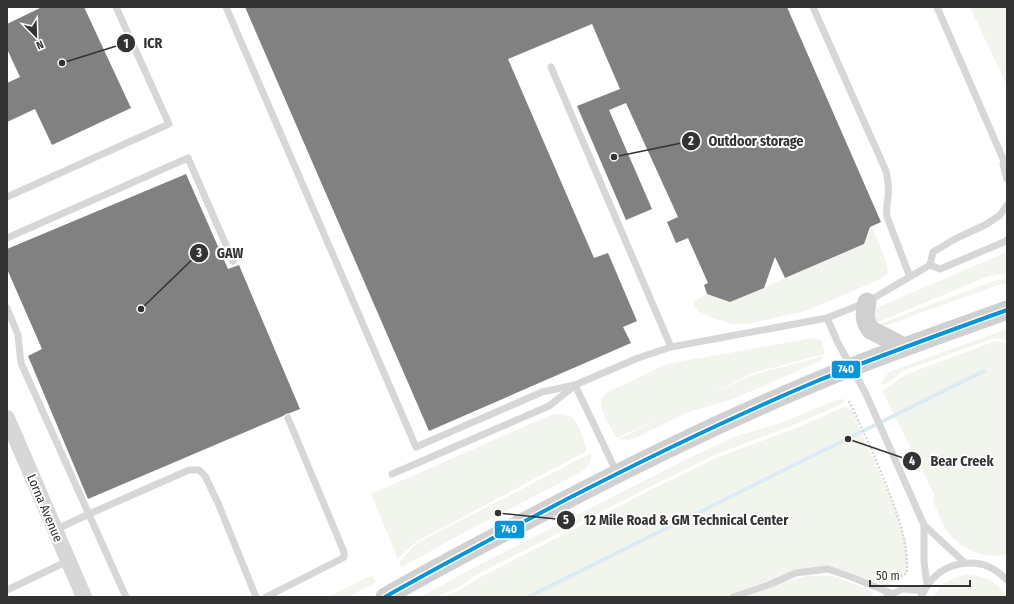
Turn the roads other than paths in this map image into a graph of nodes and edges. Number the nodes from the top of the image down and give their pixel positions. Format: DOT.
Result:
graph roads {
  1 [pos="116,7"];
  2 [pos="226,7"];
  3 [pos="813,7"];
  4 [pos="937,7"];
  5 [pos="550,67"];
  6 [pos="1001,154"];
  7 [pos="1007,168"];
  8 [pos="1007,179"];
  9 [pos="7,197"];
  10 [pos="1007,205"];
  11 [pos="7,238"];
  12 [pos="1007,240"];
  13 [pos="233,261"];
  14 [pos="930,265"];
  15 [pos="910,277"];
  16 [pos="867,302"];
  17 [pos="7,308"];
  18 [pos="1007,310"];
  19 [pos="827,318"];
  20 [pos="671,347"];
  21 [pos="904,348"];
  22 [pos="851,367"];
  23 [pos="575,385"];
  24 [pos="288,418"];
  25 [pos="8,425"];
  26 [pos="617,473"];
  27 [pos="392,474"];
  28 [pos="89,514"];
  29 [pos="924,525"];
  30 [pos="55,530"];
  31 [pos="68,561"];
  32 [pos="965,563"];
  33 [pos="1007,570"];
  34 [pos="1000,572"];
  35 [pos="1007,580"];
  36 [pos="7,590"];
  37 [pos="924,591"];
  38 [pos="890,596"];
  39 [pos="84,597"];
  40 [pos="126,597"];
  41 [pos="256,597"];
  42 [pos="266,597"];
  43 [pos="385,597"];
  44 [pos="733,597"];
  1 -- 9 [label="lane"];
  2 -- 23 [label="lane"];
  3 -- 15 [label="lane"];
  4 -- 6 [label="lane"];
  5 -- 20 [label="lane"];
  6 -- 7 [label="lane"];
  6 -- 8 [label="lane"];
  10 -- 14 [label="lane"];
  11 -- 13 [label="lane"];
  12 -- 14 [label="lane"];
  14 -- 15 [label="lane"];
  15 -- 16 [label="lane"];
  16 -- 19 [label="lane"];
  16 -- 21 [label="main road"];
  17 -- 28 [label="lane"];
  18 -- 21 [label="main road"];
  19 -- 20 [label="lane"];
  19 -- 22 [label="lane"];
  20 -- 23 [label="lane"];
  21 -- 22 [label="main road"];
  22 -- 26 [label="main road"];
  22 -- 29 [label="lane"];
  23 -- 26 [label="lane"];
  23 -- 27 [label="lane"];
  24 -- 42 [label="lane"];
  25 -- 30 [label="street, Lorna Avenue"];
  26 -- 43 [label="main road"];
  28 -- 30 [label="lane"];
  28 -- 40 [label="lane"];
  28 -- 41 [label="lane"];
  29 -- 32 [label="lane"];
  29 -- 37 [label="lane"];
  30 -- 31 [label="street, Lorna Avenue"];
  31 -- 36 [label="lane"];
  31 -- 39 [label="street, Lorna Avenue"];
  32 -- 34 [label="lane"];
  32 -- 37 [label="lane"];
  33 -- 34 [label="lane"];
  34 -- 35 [label="lane"];
  37 -- 38 [label="lane"];
  38 -- 44 [label="lane"];
}
